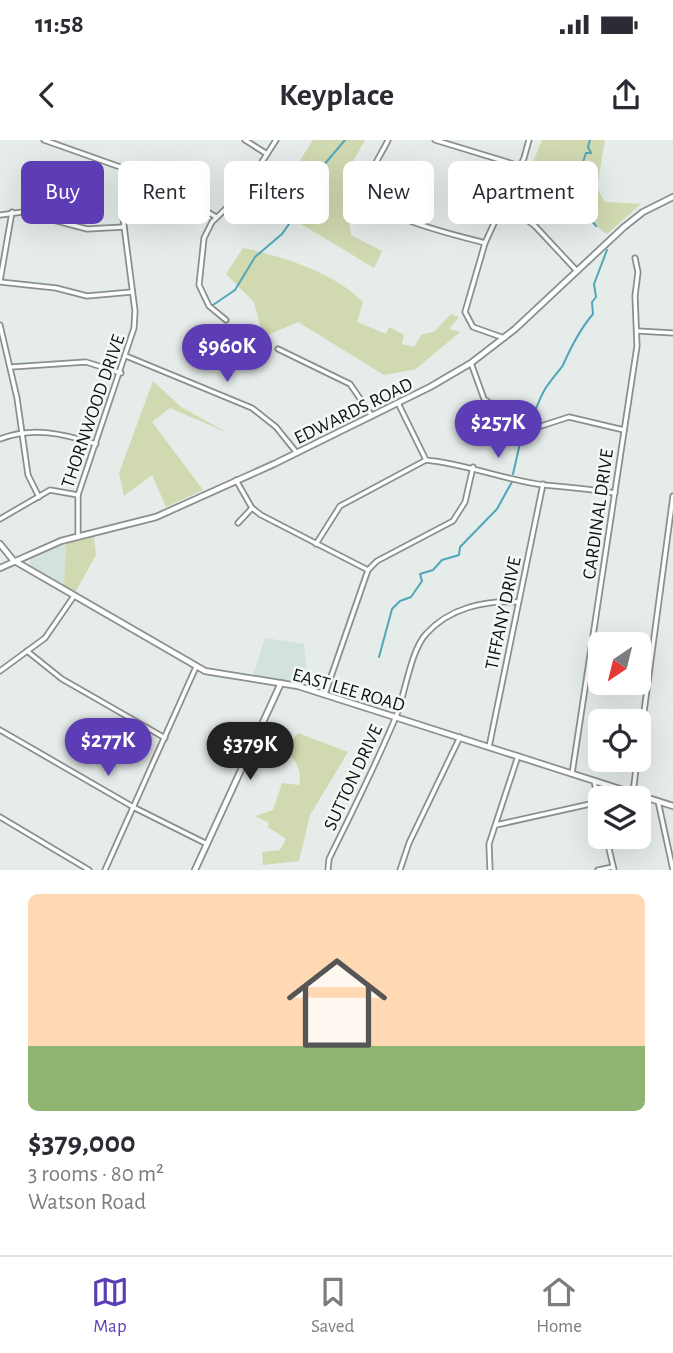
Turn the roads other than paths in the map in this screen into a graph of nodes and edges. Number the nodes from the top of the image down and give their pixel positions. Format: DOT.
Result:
graph roads {
  1 [pos="44,140"];
  2 [pos="245,140"];
  3 [pos="276,140"];
  4 [pos="388,140"];
  5 [pos="435,140"];
  6 [pos="528,140"];
  7 [pos="267,154"];
  8 [pos="504,161"];
  9 [pos="522,161"];
  10 [pos="118,167"];
  11 [pos="673,197"];
  12 [pos="12,212"];
  13 [pos="210,213"];
  14 [pos="0,215"];
  15 [pos="216,217"];
  16 [pos="124,224"];
  17 [pos="494,224"];
  18 [pos="533,224"];
  19 [pos="124,227"];
  20 [pos="485,243"];
  21 [pos="635,258"];
  22 [pos="577,271"];
  23 [pos="0,283"];
  24 [pos="132,292"];
  25 [pos="226,320"];
  26 [pos="0,325"];
  27 [pos="638,331"];
  28 [pos="673,332"];
  29 [pos="504,338"];
  30 [pos="278,349"];
  31 [pos="126,356"];
  32 [pos="471,363"];
  33 [pos="11,367"];
  34 [pos="121,373"];
  35 [pos="398,403"];
  36 [pos="372,416"];
  37 [pos="624,430"];
  38 [pos="22,432"];
  39 [pos="0,439"];
  40 [pos="96,444"];
  41 [pos="297,453"];
  42 [pos="426,460"];
  43 [pos="473,467"];
  44 [pos="236,480"];
  45 [pos="543,484"];
  46 [pos="615,493"];
  47 [pos="78,495"];
  48 [pos="673,496"];
  49 [pos="39,497"];
  50 [pos="672,505"];
  51 [pos="252,508"];
  52 [pos="0,519"];
  53 [pos="238,523"];
  54 [pos="78,536"];
  55 [pos="0,544"];
  56 [pos="316,544"];
  57 [pos="13,560"];
  58 [pos="0,568"];
  59 [pos="368,570"];
  60 [pos="74,596"];
  61 [pos="518,602"];
  62 [pos="27,651"];
  63 [pos="196,667"];
  64 [pos="0,671"];
  65 [pos="281,683"];
  66 [pos="325,694"];
  67 [pos="644,709"];
  68 [pos="396,717"];
  69 [pos="0,730"];
  70 [pos="460,737"];
  71 [pos="165,738"];
  72 [pos="489,747"];
  73 [pos="518,756"];
  74 [pos="572,774"];
  75 [pos="594,781"];
  76 [pos="595,786"];
  77 [pos="610,786"];
  78 [pos="651,799"];
  79 [pos="658,802"];
  80 [pos="588,804"];
  81 [pos="673,806"];
  82 [pos="135,808"];
  83 [pos="0,817"];
  84 [pos="496,825"];
  85 [pos="207,844"];
  86 [pos="610,849"];
  87 [pos="614,868"];
  88 [pos="89,870"];
  89 [pos="105,870"];
  90 [pos="195,870"];
  91 [pos="328,870"];
  92 [pos="400,870"];
  93 [pos="489,870"];
  94 [pos="598,870"];
  95 [pos="673,870"];
  1 -- 10 [label="street"];
  2 -- 7 [label="street"];
  3 -- 7 [label="street"];
  4 -- 20 [label="street"];
  5 -- 8 [label="street"];
  6 -- 9 [label="street"];
  7 -- 15 [label="street"];
  11 -- 22 [label="street, EDWARDS ROAD"];
  12 -- 14 [label="street"];
  12 -- 19 [label="street"];
  12 -- 23 [label="street"];
  13 -- 15 [label="street"];
  15 -- 25 [label="street"];
  16 -- 19 [label="street, THORNWOOD DRIVE"];
  17 -- 20 [label="street"];
  18 -- 22 [label="street"];
  19 -- 24 [label="street, THORNWOOD DRIVE"];
  20 -- 29 [label="street"];
  21 -- 27 [label="street, CARDINAL DRIVE"];
  22 -- 29 [label="street, EDWARDS ROAD"];
  23 -- 24 [label="street"];
  24 -- 31 [label="street, THORNWOOD DRIVE"];
  26 -- 33 [label="street"];
  27 -- 28 [label="street"];
  27 -- 37 [label="street, CARDINAL DRIVE"];
  29 -- 32 [label="street, EDWARDS ROAD"];
  30 -- 36 [label="street"];
  31 -- 34 [label="street, THORNWOOD DRIVE"];
  31 -- 41 [label="street"];
  32 -- 35 [label="street, EDWARDS ROAD"];
  32 -- 37 [label="street"];
  33 -- 34 [label="street"];
  33 -- 38 [label="street"];
  34 -- 40 [label="street, THORNWOOD DRIVE"];
  35 -- 36 [label="street, EDWARDS ROAD"];
  35 -- 42 [label="street"];
  36 -- 41 [label="street, EDWARDS ROAD"];
  37 -- 46 [label="street, CARDINAL DRIVE"];
  38 -- 39 [label="street"];
  38 -- 40 [label="street"];
  38 -- 49 [label="street"];
  40 -- 47 [label="street, THORNWOOD DRIVE"];
  41 -- 44 [label="street, EDWARDS ROAD"];
  42 -- 43 [label="street"];
  42 -- 56 [label="street"];
  43 -- 45 [label="street"];
  43 -- 59 [label="street"];
  44 -- 51 [label="street"];
  44 -- 54 [label="street, EDWARDS ROAD"];
  45 -- 46 [label="street"];
  45 -- 61 [label="street, TIFFANY DRIVE"];
  46 -- 74 [label="street, CARDINAL DRIVE"];
  47 -- 49 [label="street"];
  47 -- 54 [label="street, THORNWOOD DRIVE"];
  48 -- 50 [label="street"];
  49 -- 52 [label="street"];
  50 -- 67 [label="street"];
  51 -- 53 [label="street"];
  51 -- 56 [label="street"];
  54 -- 57 [label="street, EDWARDS ROAD"];
  55 -- 57 [label="street, EAST LEE ROAD"];
  56 -- 59 [label="street"];
  57 -- 58 [label="street, EDWARDS ROAD"];
  57 -- 60 [label="street, EAST LEE ROAD"];
  59 -- 66 [label="street"];
  60 -- 62 [label="street"];
  60 -- 63 [label="street, EAST LEE ROAD"];
  61 -- 68 [label="street, SUTTON DRIVE"];
  61 -- 72 [label="street, TIFFANY DRIVE"];
  62 -- 64 [label="street"];
  62 -- 71 [label="street"];
  63 -- 65 [label="street, EAST LEE ROAD"];
  63 -- 71 [label="street"];
  65 -- 66 [label="street, EAST LEE ROAD"];
  65 -- 85 [label="street"];
  66 -- 68 [label="street, EAST LEE ROAD"];
  68 -- 70 [label="street, EAST LEE ROAD"];
  68 -- 91 [label="street, SUTTON DRIVE"];
  69 -- 82 [label="street"];
  70 -- 72 [label="street, EAST LEE ROAD"];
  70 -- 92 [label="street"];
  71 -- 82 [label="street"];
  72 -- 73 [label="street, EAST LEE ROAD"];
  73 -- 74 [label="street, EAST LEE ROAD"];
  73 -- 84 [label="street"];
  74 -- 75 [label="street, EAST LEE ROAD"];
  75 -- 76 [label="street"];
  75 -- 77 [label="street, EAST LEE ROAD"];
  78 -- 79 [label="street, EAST LEE ROAD"];
  79 -- 81 [label="street, EAST LEE ROAD"];
  79 -- 95 [label="street"];
  80 -- 84 [label="street"];
  82 -- 85 [label="street"];
  82 -- 89 [label="street"];
  83 -- 88 [label="street"];
  84 -- 93 [label="street"];
  85 -- 90 [label="street"];
  86 -- 87 [label="street"];
  87 -- 94 [label="street"];
}
